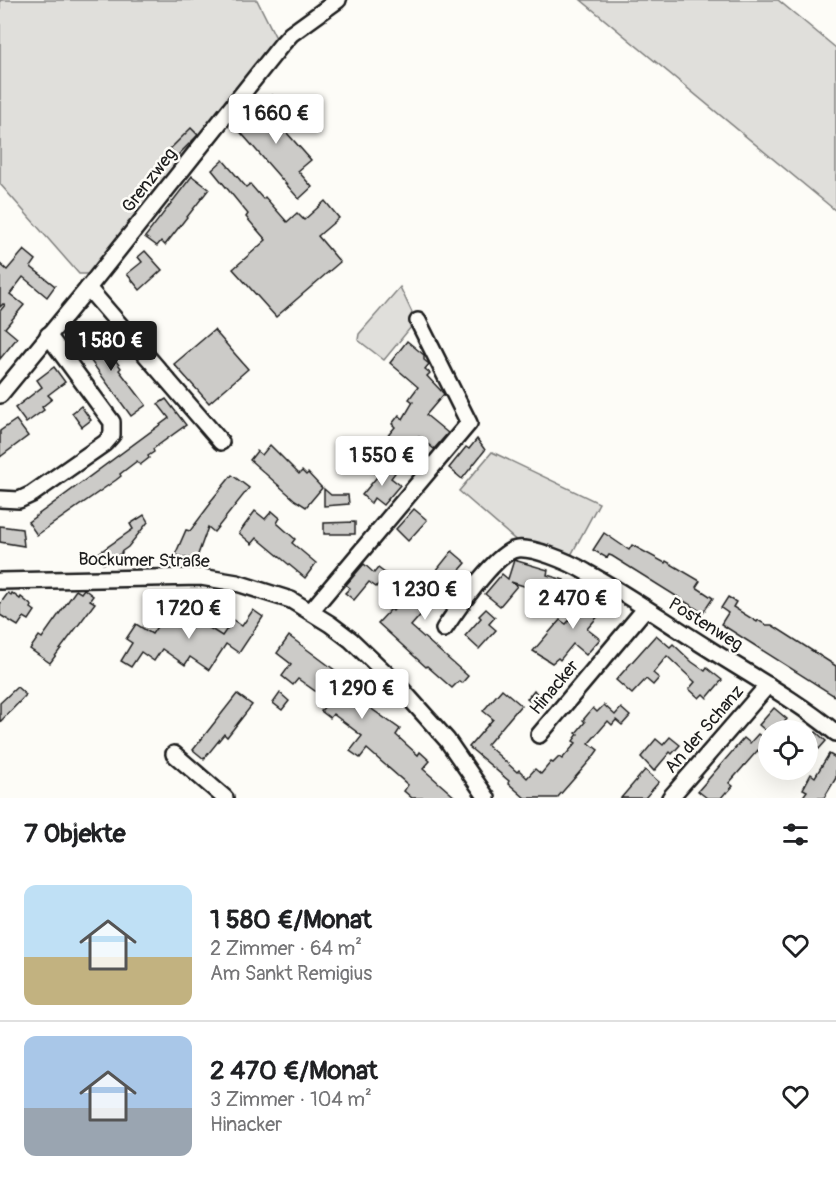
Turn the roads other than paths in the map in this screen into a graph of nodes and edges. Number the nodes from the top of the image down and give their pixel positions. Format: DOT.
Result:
graph roads {
  1 [pos="338,0"];
  2 [pos="88,288"];
  3 [pos="418,321"];
  4 [pos="48,335"];
  5 [pos="1,390"];
  6 [pos="221,442"];
  7 [pos="0,499"];
  8 [pos="0,581"];
  9 [pos="645,609"];
  10 [pos="311,611"];
  11 [pos="444,629"];
  12 [pos="768,686"];
  13 [pos="836,733"];
  14 [pos="539,735"];
  15 [pos="174,754"];
  16 [pos="225,798"];
  17 [pos="487,798"];
  18 [pos="670,798"];
  1 -- 2 [label="street, Grenzweg"];
  2 -- 4 [label="street, Grenzweg"];
  2 -- 6 [label="street"];
  3 -- 10 [label="street"];
  4 -- 5 [label="street, Grenzweg"];
  4 -- 7 [label="street"];
  8 -- 10 [label="street, Bockumer Straße"];
  9 -- 11 [label="street, Postenweg"];
  9 -- 12 [label="street, Postenweg"];
  9 -- 14 [label="street, Hinacker"];
  10 -- 17 [label="street, Bockumer Straße"];
  12 -- 13 [label="street, Postenweg"];
  12 -- 18 [label="street, An der Schanz"];
  15 -- 16 [label="street"];
}
